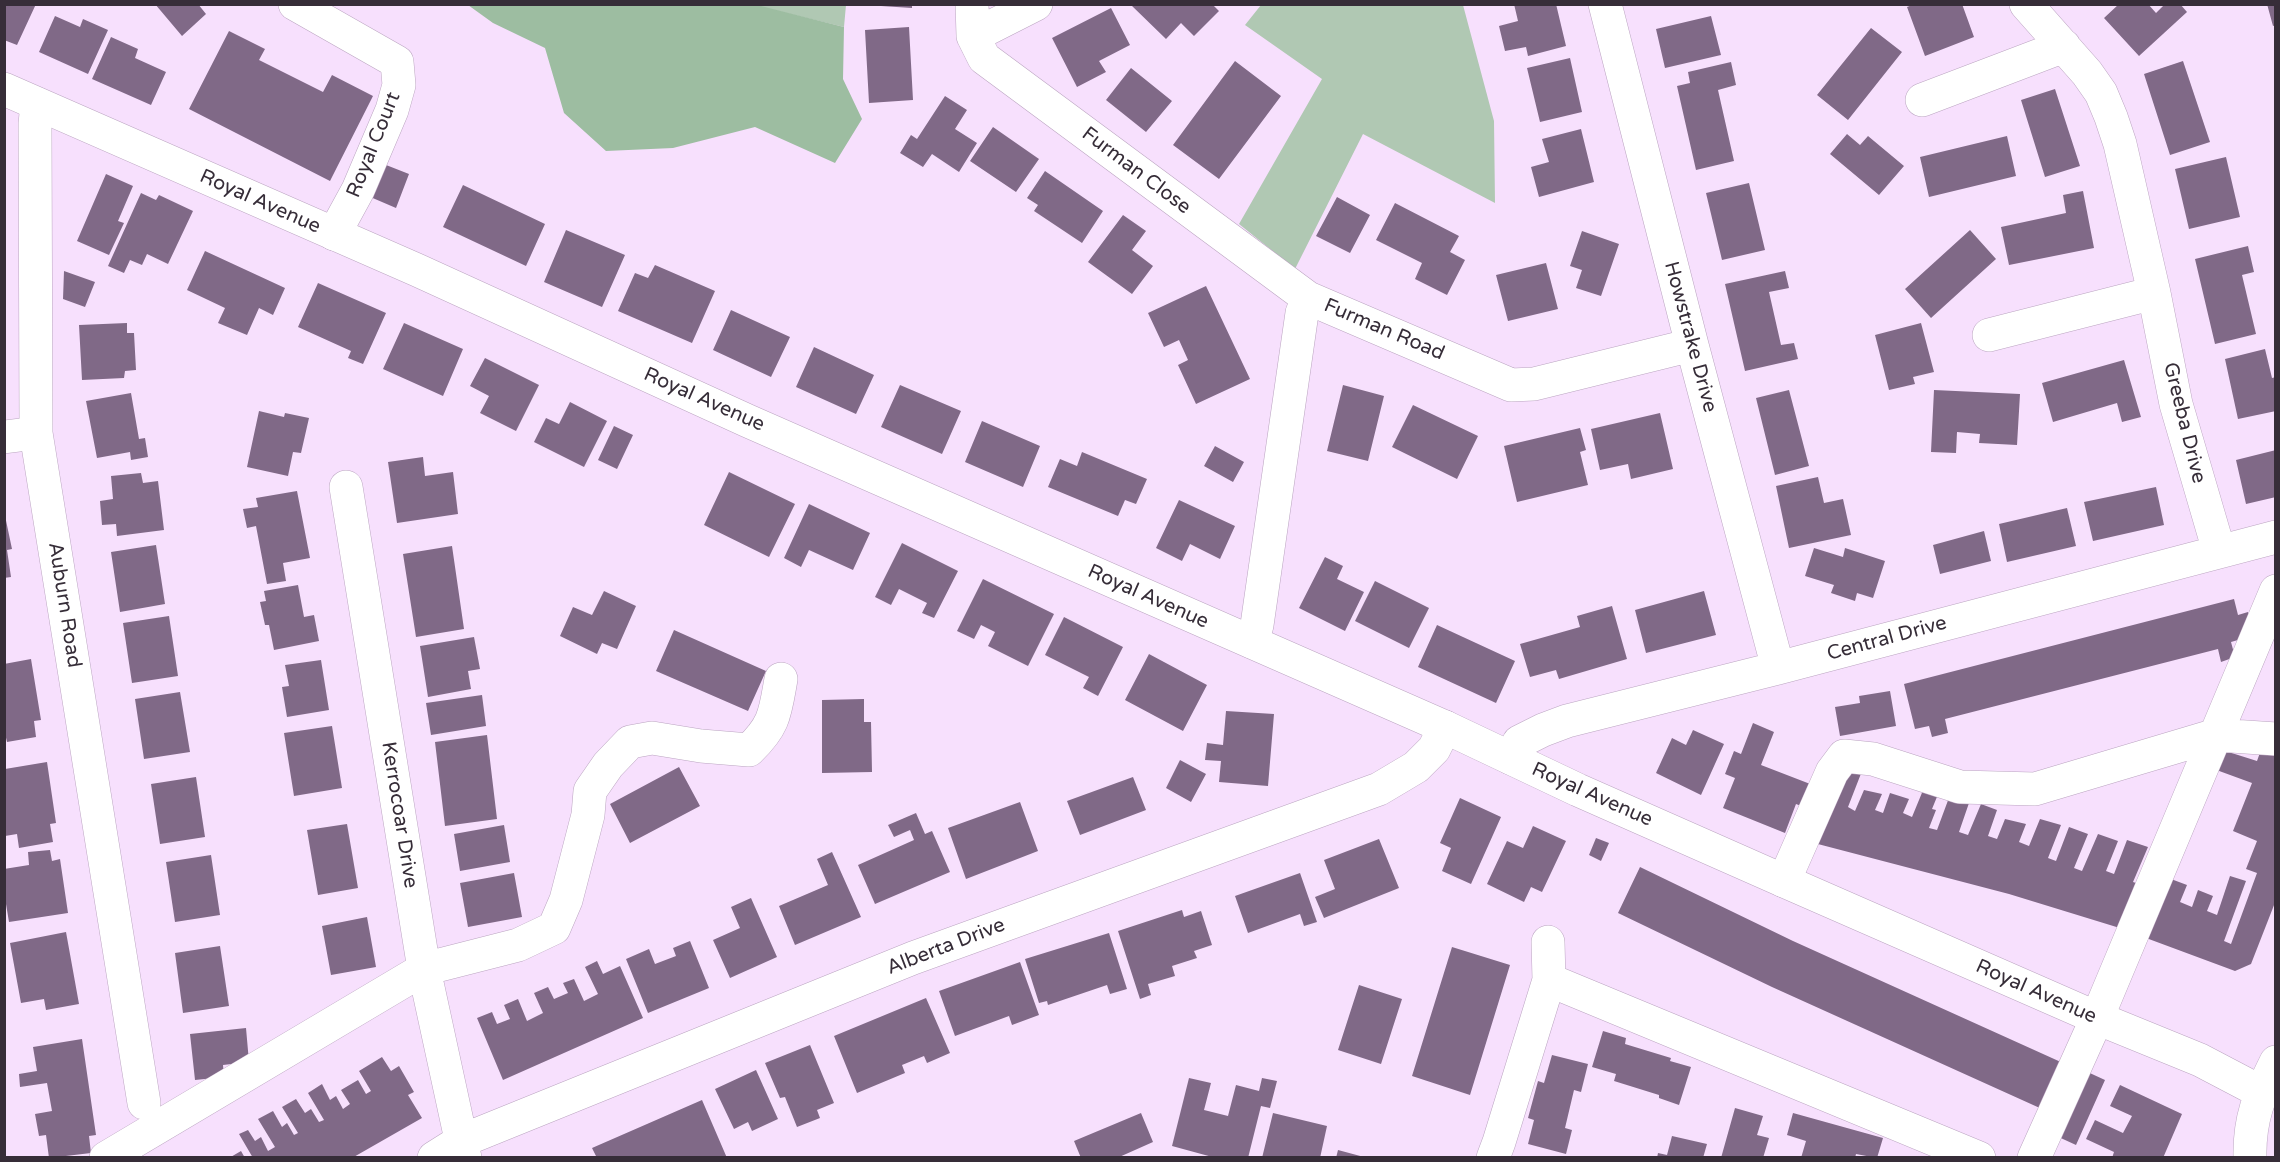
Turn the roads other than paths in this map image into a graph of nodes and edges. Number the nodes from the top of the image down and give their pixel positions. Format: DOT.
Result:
graph roads {
  1 [pos="295,4"];
  2 [pos="1036,4"];
  3 [pos="1605,4"];
  4 [pos="2026,4"];
  5 [pos="973,20"];
  6 [pos="2064,46"];
  7 [pos="4,89"];
  8 [pos="1922,100"];
  9 [pos="37,104"];
  10 [pos="334,234"];
  11 [pos="2154,293"];
  12 [pos="1308,298"];
  13 [pos="1989,335"];
  14 [pos="1692,345"];
  15 [pos="36,434"];
  16 [pos="4,437"];
  17 [pos="346,487"];
  18 [pos="2276,537"];
  19 [pos="2218,551"];
  20 [pos="2276,591"];
  21 [pos="1252,642"];
  22 [pos="1778,668"];
  23 [pos="781,679"];
  24 [pos="1445,727"];
  25 [pos="2216,735"];
  26 [pos="2276,739"];
  27 [pos="1510,758"];
  28 [pos="1784,881"];
  29 [pos="1548,942"];
  30 [pos="424,969"];
  31 [pos="1549,980"];
  32 [pos="2097,1018"];
  33 [pos="2276,1062"];
  34 [pos="2261,1092"];
  35 [pos="144,1103"];
  36 [pos="453,1152"];
  37 [pos="106,1158"];
  38 [pos="1493,1158"];
  39 [pos="1979,1158"];
  40 [pos="2034,1158"];
  41 [pos="2250,1158"];
  1 -- 10 [label="street, Royal Court"];
  2 -- 5 [label="street, Furman Close"];
  3 -- 14 [label="street, Howstrake Drive"];
  4 -- 6 [label="street, Greeba Drive"];
  5 -- 12 [label="street, Furman Close"];
  6 -- 8 [label="street"];
  6 -- 11 [label="street, Greeba Drive"];
  7 -- 9 [label="street, Royal Avenue"];
  9 -- 10 [label="street, Royal Avenue"];
  9 -- 15 [label="street, Auburn Road"];
  10 -- 21 [label="street, Royal Avenue"];
  11 -- 13 [label="street"];
  11 -- 19 [label="street, Greeba Drive"];
  12 -- 14 [label="street, Furman Road"];
  12 -- 21 [label="street, Furman Road"];
  14 -- 22 [label="street, Howstrake Drive"];
  15 -- 16 [label="street"];
  15 -- 35 [label="street, Auburn Road"];
  17 -- 30 [label="street, Kerrocoar Drive"];
  18 -- 19 [label="street, Central Drive"];
  19 -- 22 [label="street, Central Drive"];
  20 -- 25 [label="street"];
  21 -- 24 [label="street, Royal Avenue"];
  22 -- 27 [label="street, Central Drive"];
  23 -- 30 [label="street"];
  24 -- 27 [label="street, Royal Avenue"];
  24 -- 36 [label="street, Alberta Drive"];
  25 -- 26 [label="street"];
  25 -- 28 [label="street"];
  25 -- 32 [label="street"];
  27 -- 28 [label="street, Royal Avenue"];
  28 -- 32 [label="street, Royal Avenue"];
  29 -- 31 [label="street"];
  30 -- 36 [label="street, Kerrocoar Drive"];
  30 -- 37 [label="street"];
  31 -- 38 [label="street"];
  31 -- 39 [label="street"];
  32 -- 34 [label="street, Royal Avenue"];
  32 -- 40 [label="street"];
  33 -- 34 [label="street"];
  34 -- 41 [label="street"];
}
